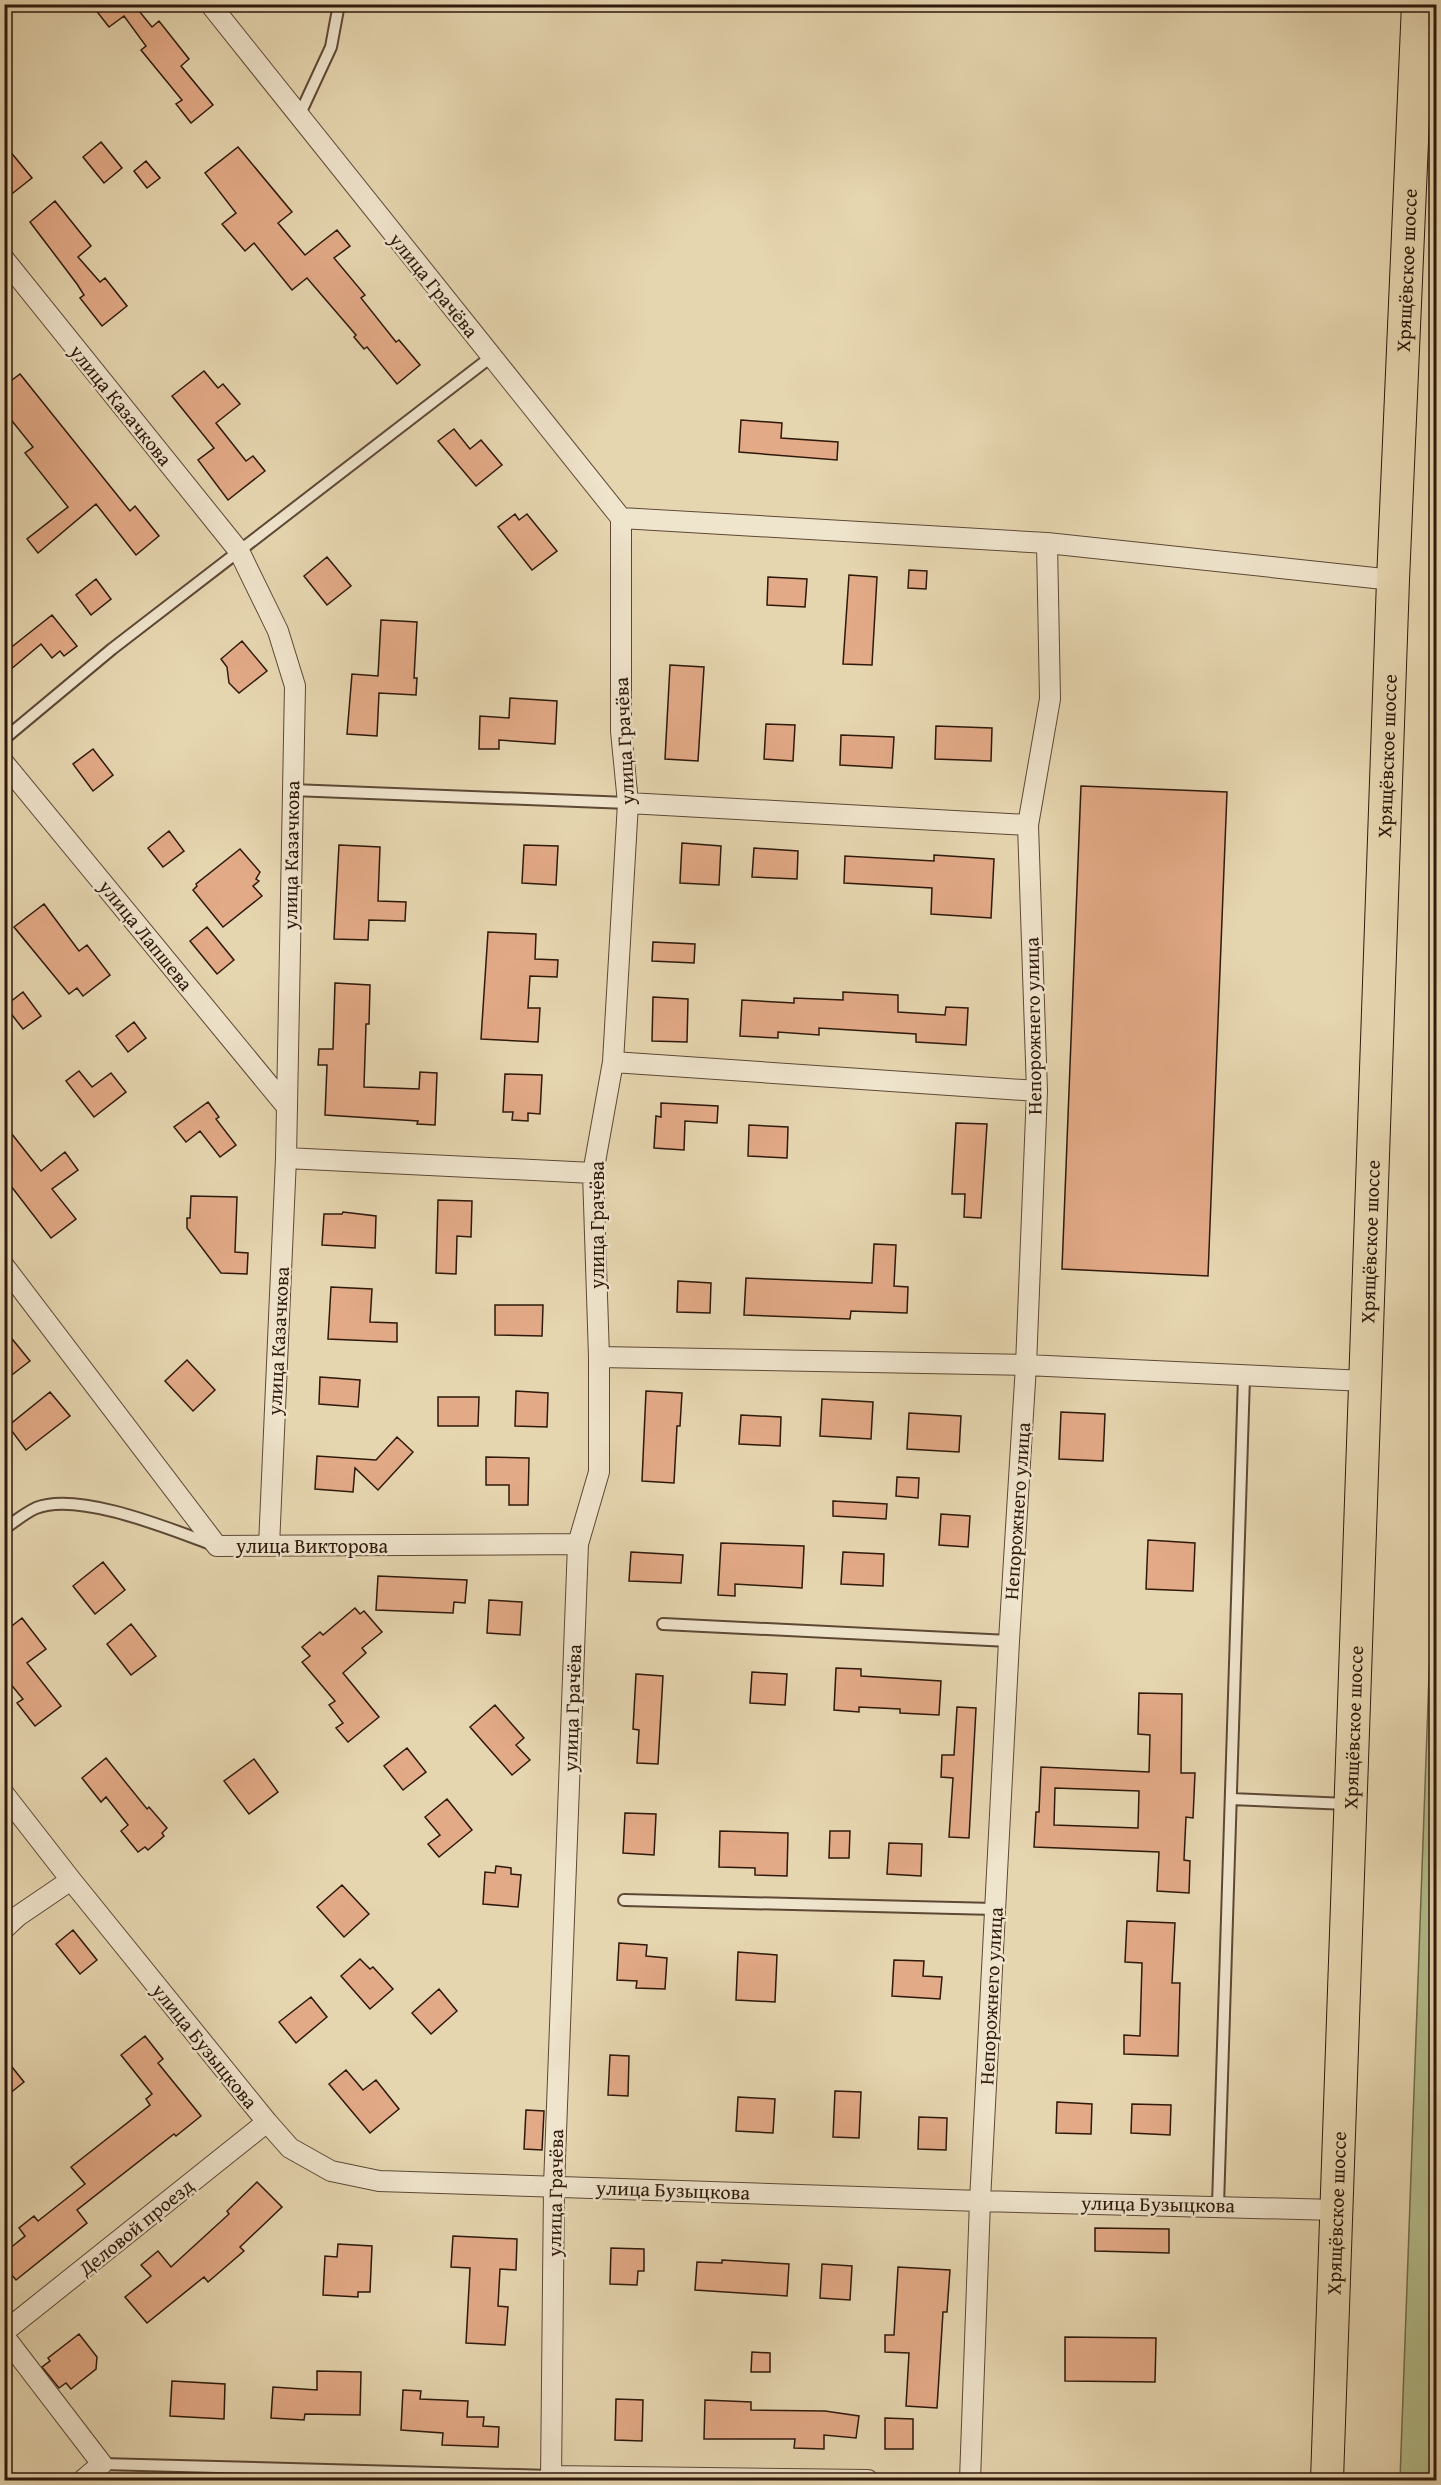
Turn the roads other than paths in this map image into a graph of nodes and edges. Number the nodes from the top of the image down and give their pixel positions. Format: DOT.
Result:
graph roads {
  1 [pos="210,4"];
  2 [pos="339,4"];
  3 [pos="1418,4"];
  4 [pos="299,116"];
  5 [pos="4,259"];
  6 [pos="491,357"];
  7 [pos="621,519"];
  8 [pos="1047,543"];
  9 [pos="239,551"];
  10 [pos="1393,580"];
  11 [pos="4,739"];
  12 [pos="4,763"];
  13 [pos="292,790"];
  14 [pos="628,803"];
  15 [pos="1028,825"];
  16 [pos="613,1062"];
  17 [pos="1037,1091"];
  18 [pos="287,1107"];
  19 [pos="286,1158"];
  20 [pos="593,1173"];
  21 [pos="4,1266"];
  22 [pos="599,1357"];
  23 [pos="1026,1365"];
  24 [pos="1244,1377"];
  25 [pos="1365,1381"];
  26 [pos="4,1529"];
  27 [pos="578,1544"];
  28 [pos="217,1546"];
  29 [pos="269,1546"];
  30 [pos="663,1624"];
  31 [pos="1009,1641"];
  32 [pos="4,1794"];
  33 [pos="1231,1799"];
  34 [pos="1351,1804"];
  35 [pos="70,1880"];
  36 [pos="624,1900"];
  37 [pos="995,1909"];
  38 [pos="4,1929"];
  39 [pos="267,2122"];
  40 [pos="554,2186"];
  41 [pos="980,2201"];
  42 [pos="1218,2205"];
  43 [pos="1336,2210"];
  44 [pos="4,2334"];
  45 [pos="102,2464"];
  46 [pos="551,2478"];
  47 [pos="83,2481"];
  48 [pos="868,2481"];
  49 [pos="969,2481"];
  50 [pos="1327,2481"];
  1 -- 4 [label="street, улица Грачёва"];
  2 -- 4 [label="lane"];
  3 -- 10 [label="main road, Хрящёвское шоссе"];
  4 -- 6 [label="street, улица Грачёва"];
  5 -- 9 [label="street, улица Казачкова"];
  6 -- 7 [label="street, улица Грачёва"];
  6 -- 9 [label="lane"];
  7 -- 8 [label="street"];
  7 -- 14 [label="street, улица Грачёва"];
  8 -- 10 [label="street"];
  8 -- 15 [label="street, Непорожнего улица"];
  9 -- 11 [label="lane"];
  9 -- 13 [label="street, улица Казачкова"];
  10 -- 25 [label="main road, Хрящёвское шоссе"];
  12 -- 18 [label="street, улица Лапшева"];
  13 -- 14 [label="lane"];
  13 -- 18 [label="street, улица Казачкова"];
  14 -- 15 [label="street"];
  14 -- 16 [label="street, улица Грачёва"];
  15 -- 17 [label="street, Непорожнего улица"];
  16 -- 17 [label="street"];
  16 -- 20 [label="street, улица Грачёва"];
  17 -- 23 [label="street, Непорожнего улица"];
  18 -- 19 [label="street, улица Казачкова"];
  19 -- 20 [label="street"];
  19 -- 29 [label="street, улица Казачкова"];
  20 -- 22 [label="street, улица Грачёва"];
  21 -- 28 [label="street, улица Викторова"];
  22 -- 23 [label="street"];
  22 -- 27 [label="street, улица Грачёва"];
  23 -- 24 [label="street"];
  23 -- 31 [label="street, Непорожнего улица"];
  24 -- 25 [label="street"];
  24 -- 33 [label="lane"];
  25 -- 34 [label="main road, Хрящёвское шоссе"];
  26 -- 28 [label="lane"];
  27 -- 29 [label="street, улица Викторова"];
  27 -- 40 [label="street, улица Грачёва"];
  28 -- 29 [label="street, улица Викторова"];
  30 -- 31 [label="lane"];
  31 -- 37 [label="street, Непорожнего улица"];
  32 -- 35 [label="street, улица Бузыцкова"];
  33 -- 34 [label="lane"];
  33 -- 42 [label="lane"];
  34 -- 43 [label="main road, Хрящёвское шоссе"];
  35 -- 38 [label="street"];
  35 -- 39 [label="street, улица Бузыцкова"];
  36 -- 37 [label="lane"];
  37 -- 41 [label="street, Непорожнего улица"];
  39 -- 40 [label="street, улица Бузыцкова"];
  39 -- 44 [label="street, Деловой проезд"];
  40 -- 41 [label="street, улица Бузыцкова"];
  40 -- 46 [label="street, улица Грачёва"];
  41 -- 42 [label="street, улица Бузыцкова"];
  41 -- 49 [label="street, Непорожнего улица"];
  42 -- 43 [label="street, улица Бузыцкова"];
  43 -- 50 [label="main road, Хрящёвское шоссе"];
  44 -- 45 [label="street"];
  45 -- 46 [label="lane"];
  45 -- 47 [label="street"];
  46 -- 48 [label="street"];
}
